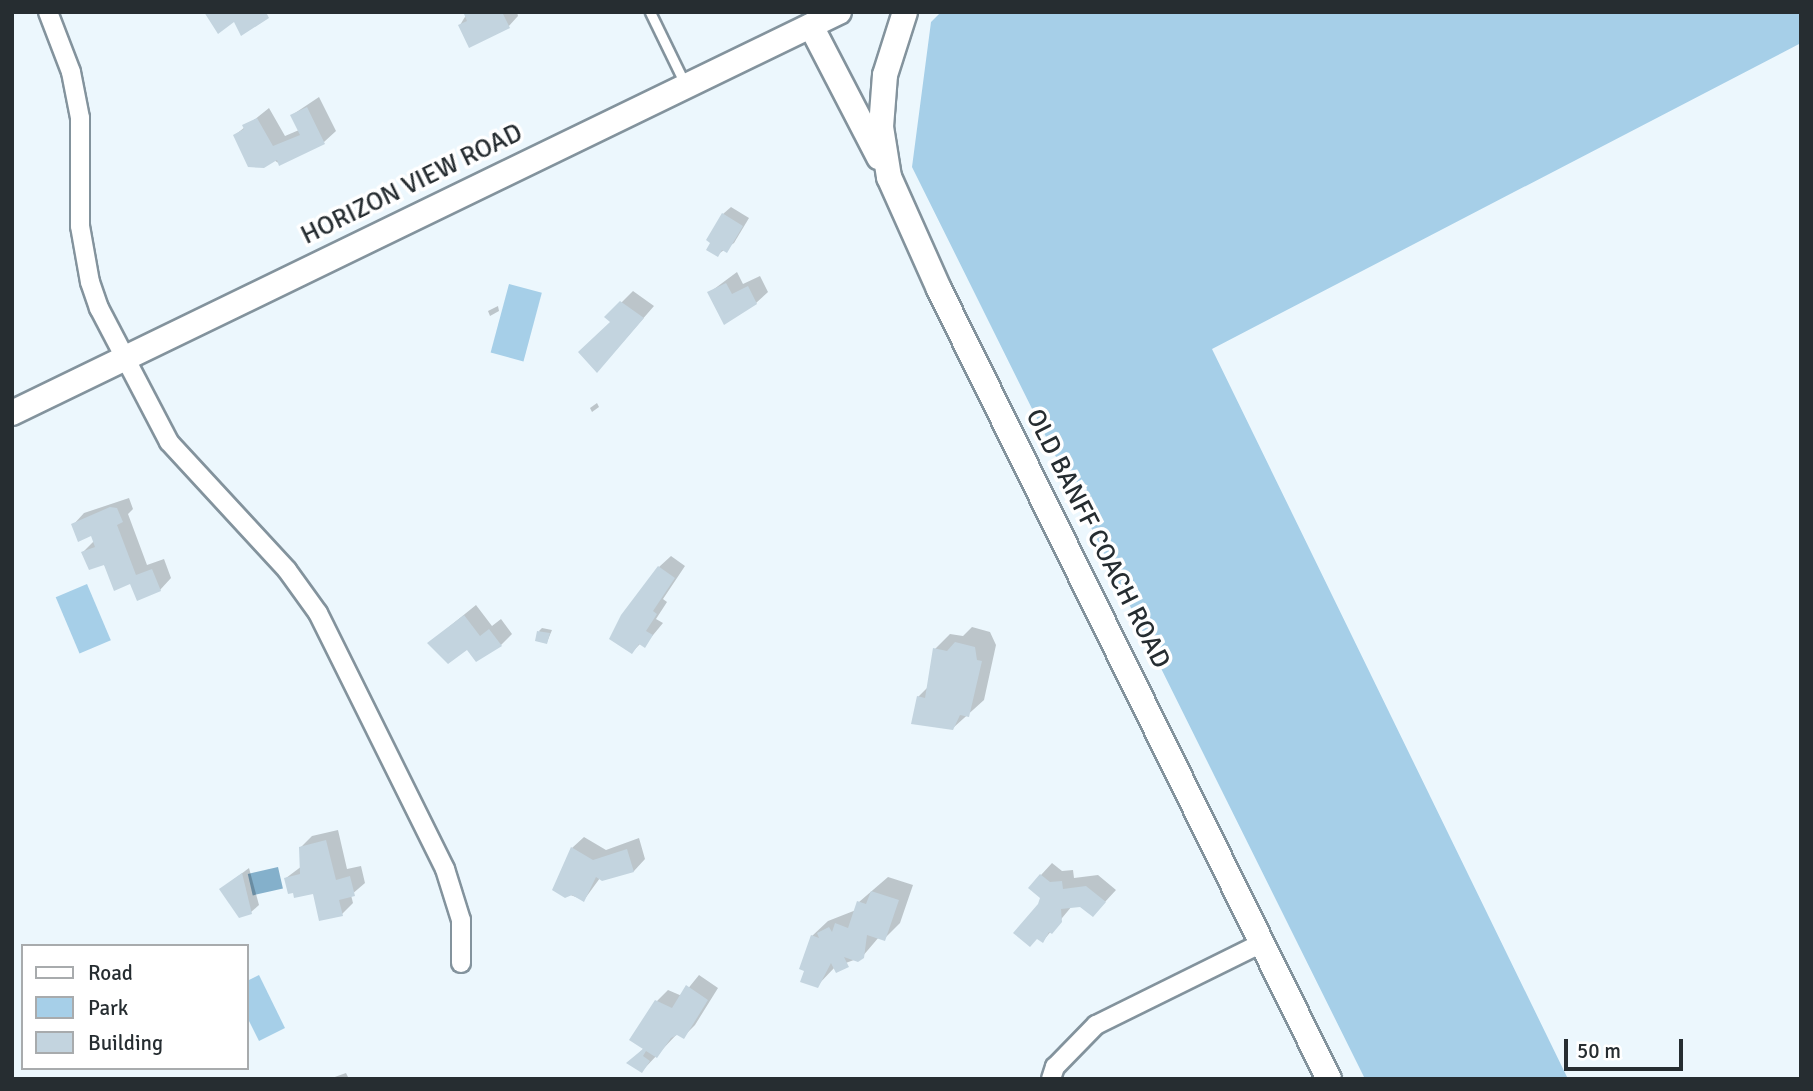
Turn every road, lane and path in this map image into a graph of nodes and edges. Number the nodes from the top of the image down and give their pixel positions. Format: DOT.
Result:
graph roads {
  1 [pos="48,12"];
  2 [pos="650,12"];
  3 [pos="839,12"];
  4 [pos="905,12"];
  5 [pos="811,26"];
  6 [pos="685,84"];
  7 [pos="889,177"];
  8 [pos="125,359"];
  9 [pos="12,413"];
  10 [pos="1264,942"];
  11 [pos="461,963"];
  12 [pos="1051,1079"];
  13 [pos="1329,1079"];
  1 -- 8 [label="street"];
  2 -- 6 [label="lane"];
  3 -- 5 [label="main road, HORIZON VIEW ROAD"];
  4 -- 7 [label="main road, OLD BANFF COACH ROAD"];
  5 -- 6 [label="main road, HORIZON VIEW ROAD"];
  5 -- 7 [label="main road"];
  6 -- 8 [label="main road, HORIZON VIEW ROAD"];
  7 -- 10 [label="main road, OLD BANFF COACH ROAD"];
  8 -- 9 [label="main road, HORIZON VIEW ROAD"];
  8 -- 11 [label="street"];
  10 -- 12 [label="street"];
  10 -- 13 [label="main road, OLD BANFF COACH ROAD"];
}
